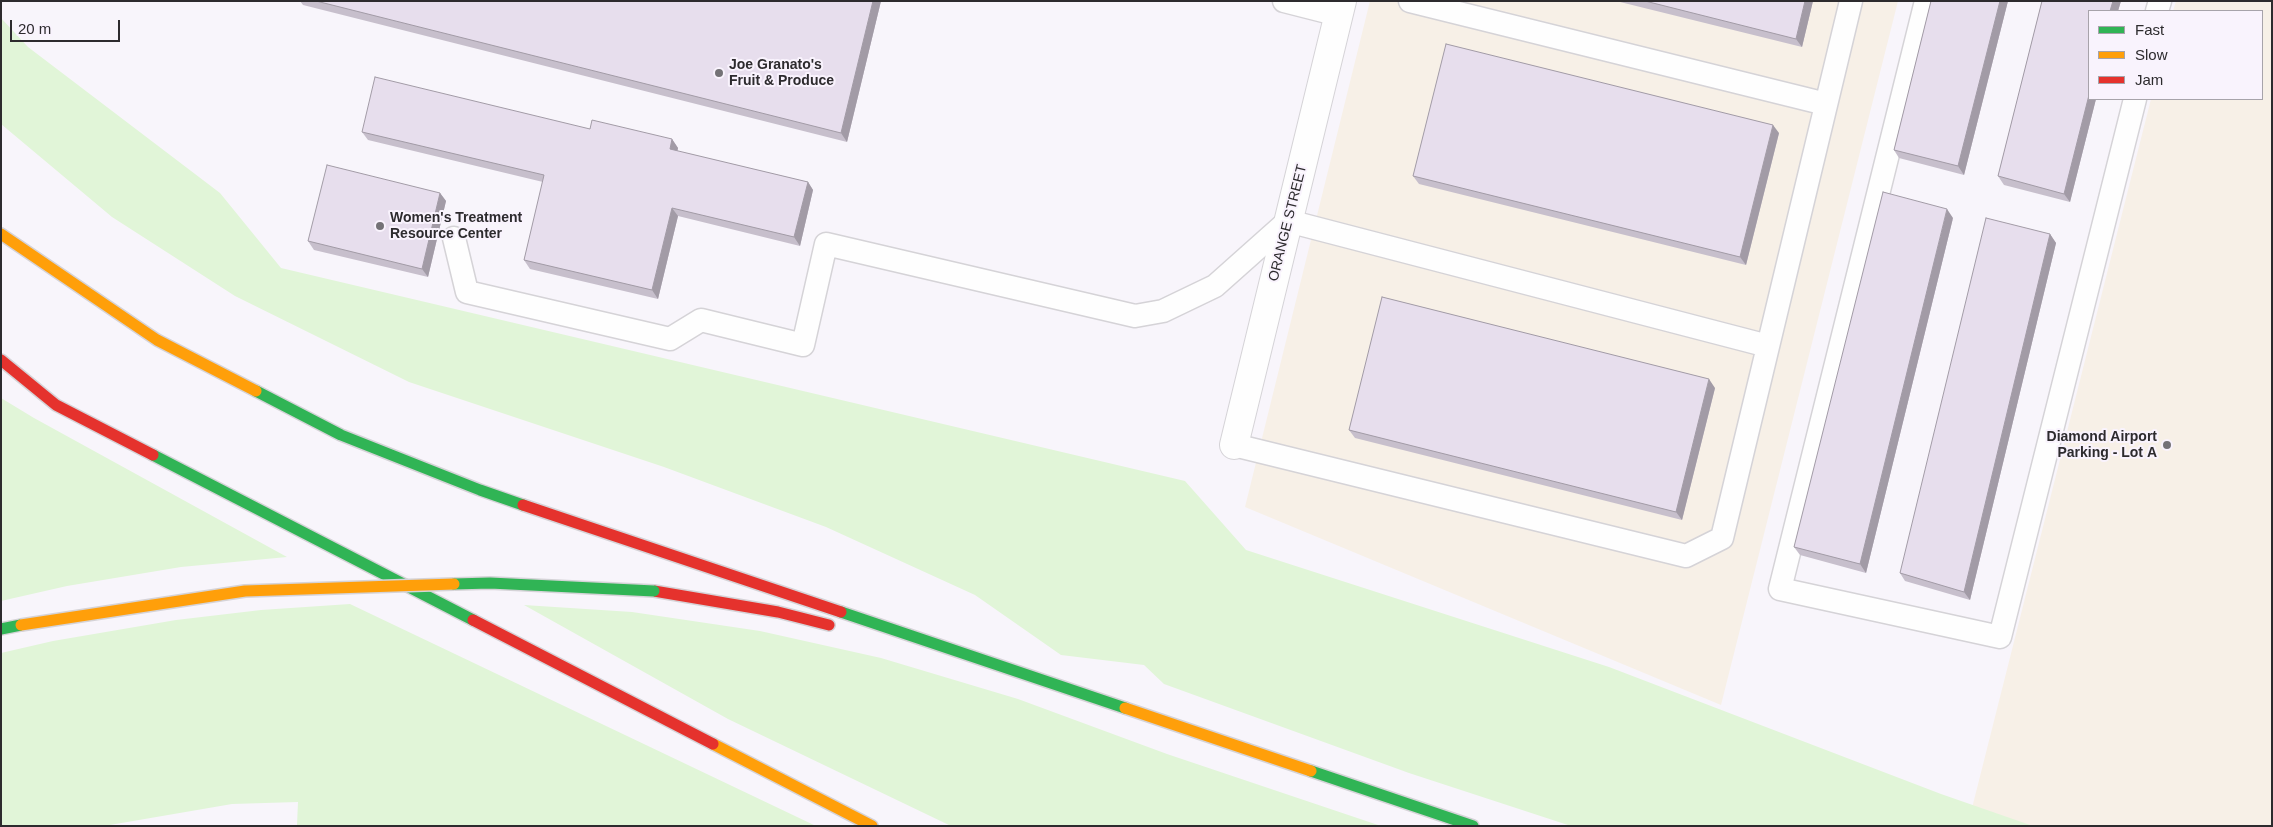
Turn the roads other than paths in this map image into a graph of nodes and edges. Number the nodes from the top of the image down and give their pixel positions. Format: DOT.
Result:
graph roads {
  1 [pos="1284,1"];
  2 [pos="1410,1"];
  3 [pos="1851,1"];
  4 [pos="1926,1"];
  5 [pos="1341,8"];
  6 [pos="2135,100"];
  7 [pos="1826,104"];
  8 [pos="1288,221"];
  9 [pos="1,234"];
  10 [pos="454,238"];
  11 [pos="1768,346"];
  12 [pos="1,360"];
  13 [pos="1234,445"];
  14 [pos="836,627"];
  15 [pos="1,629"];
  16 [pos="884,639"];
  17 [pos="1029,677"];
  18 [pos="872,826"];
  19 [pos="1473,826"];
  1 -- 5 [label="lane"];
  2 -- 7 [label="lane"];
  3 -- 7 [label="lane"];
  4 -- 6 [label="lane"];
  5 -- 8 [label="street, ORANGE STREET"];
  7 -- 11 [label="lane"];
  8 -- 10 [label="lane"];
  8 -- 11 [label="lane"];
  8 -- 13 [label="street, ORANGE STREET"];
  9 -- 17 [label="highway"];
  11 -- 13 [label="lane"];
  12 -- 18 [label="highway"];
  14 -- 15 [label="highway, bridge"];
  16 -- 17 [label="highway"];
  17 -- 19 [label="highway"];
}
